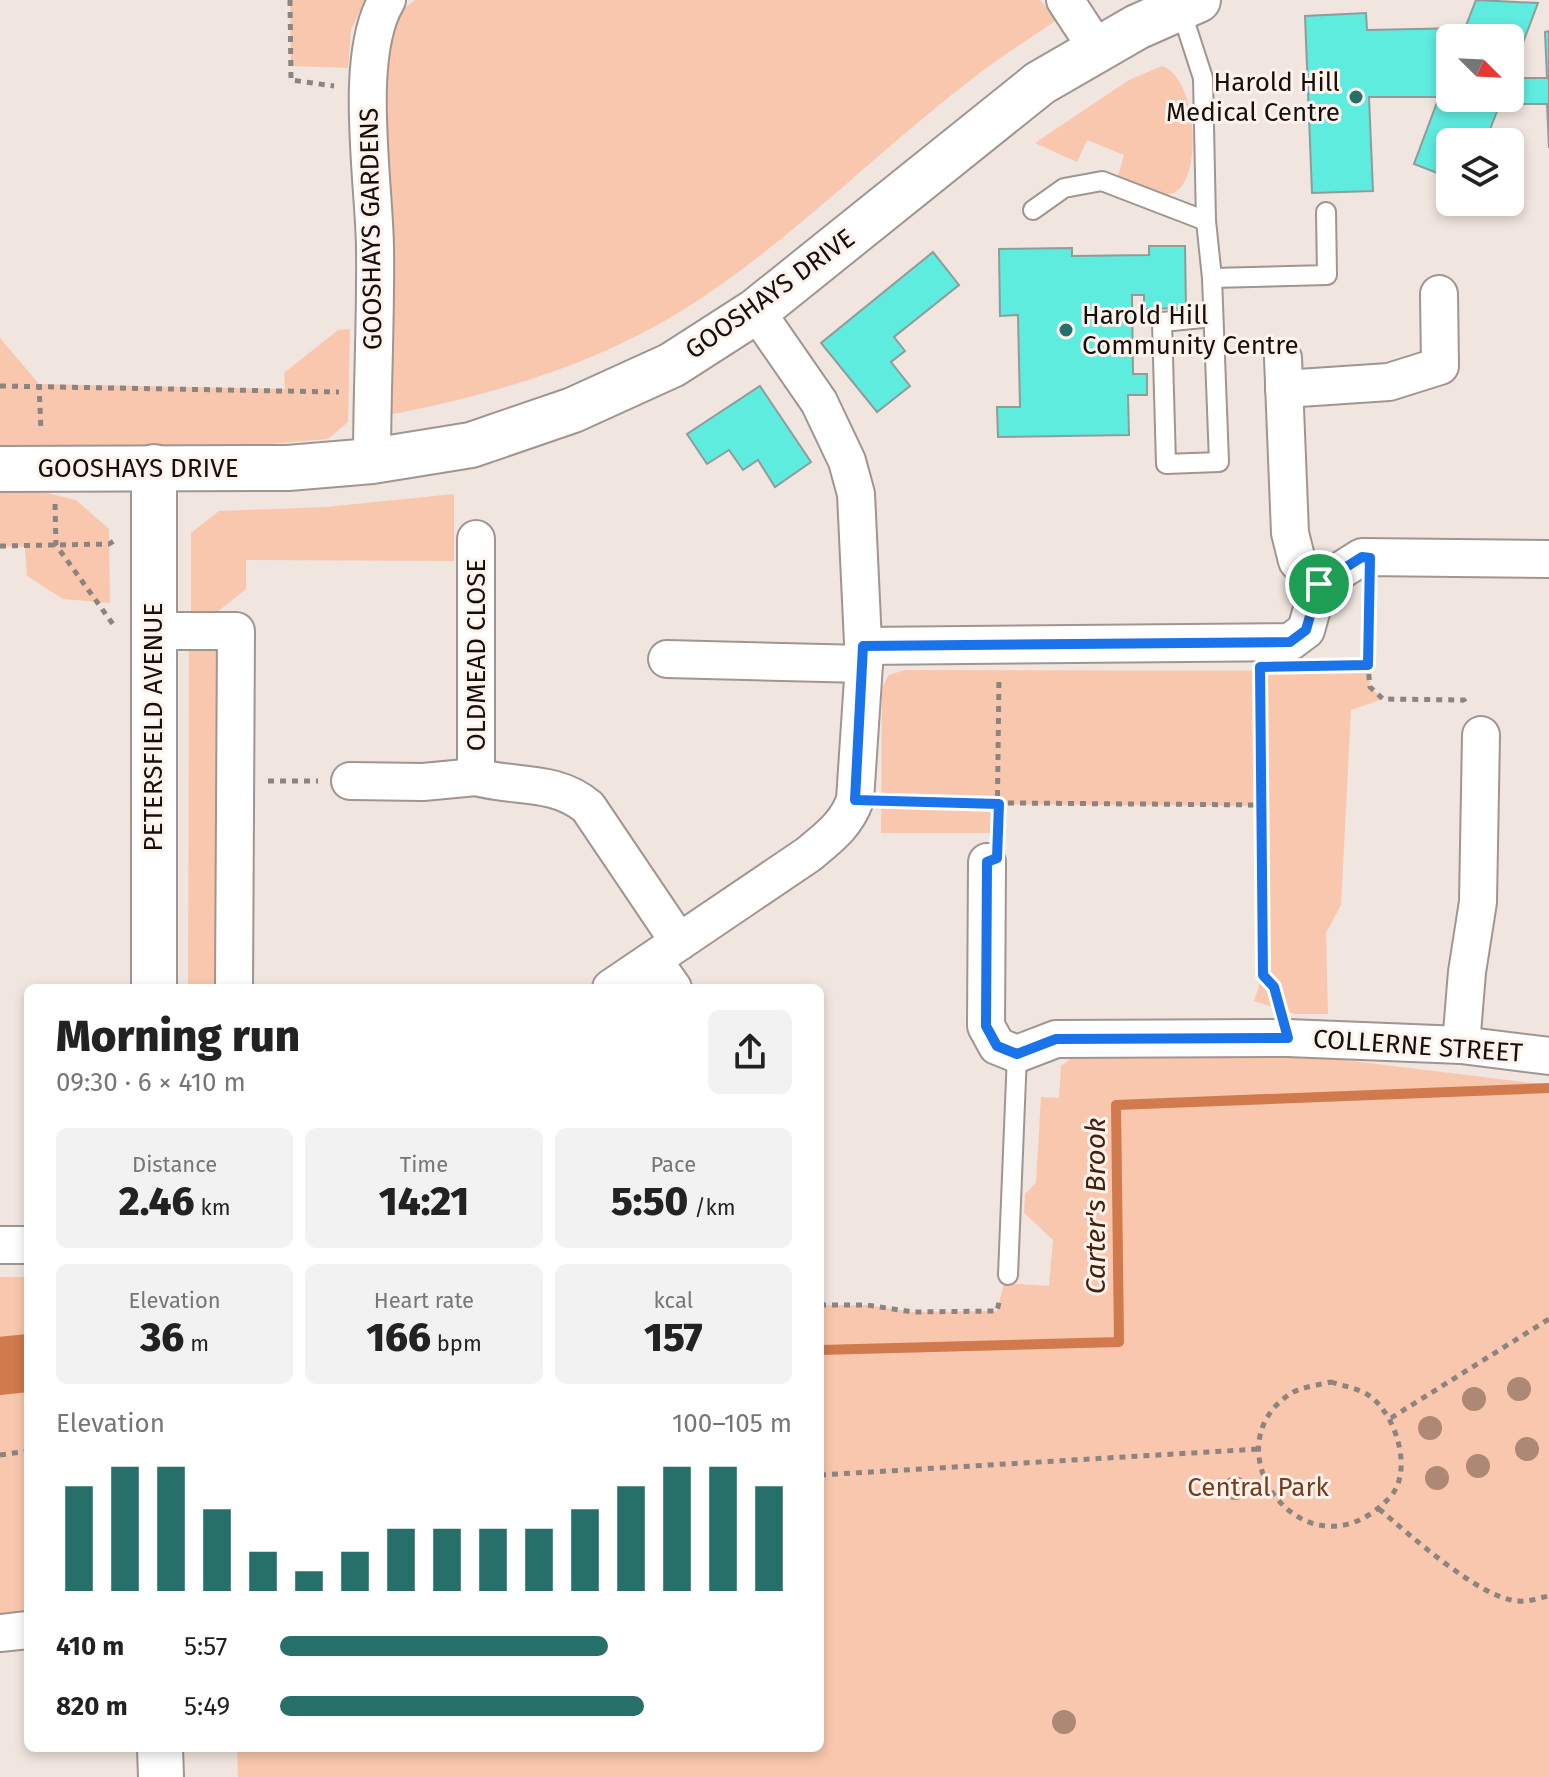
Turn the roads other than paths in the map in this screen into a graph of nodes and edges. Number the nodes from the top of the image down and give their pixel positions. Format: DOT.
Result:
graph roads {
  1 [pos="387,0"];
  2 [pos="1065,0"];
  3 [pos="1189,4"];
  4 [pos="1097,49"];
  5 [pos="1033,210"];
  6 [pos="1326,212"];
  7 [pos="1206,221"];
  8 [pos="1212,278"];
  9 [pos="1439,294"];
  10 [pos="756,311"];
  11 [pos="1213,317"];
  12 [pos="372,461"];
  13 [pos="154,467"];
  14 [pos="21,469"];
  15 [pos="476,539"];
  16 [pos="1549,559"];
  17 [pos="1319,584"];
  18 [pos="135,630"];
  19 [pos="863,655"];
  20 [pos="667,659"];
  21 [pos="1481,735"];
  22 [pos="476,777"];
  23 [pos="350,781"];
  24 [pos="987,862"];
  25 [pos="668,964"];
  26 [pos="154,984"];
  27 [pos="234,984"];
  28 [pos="620,984"];
  29 [pos="1461,1045"];
  30 [pos="1017,1054"];
  31 [pos="1549,1056"];
  32 [pos="0,1245"];
  33 [pos="24,1245"];
  34 [pos="1008,1275"];
  35 [pos="24,1630"];
  36 [pos="0,1633"];
  37 [pos="160,1752"];
  38 [pos="161,1777"];
  1 -- 12 [label="street, GOOSHAYS GARDENS"];
  2 -- 4 [label="street"];
  3 -- 4 [label="street, GOOSHAYS DRIVE"];
  3 -- 7 [label="lane"];
  4 -- 10 [label="street, GOOSHAYS DRIVE"];
  5 -- 7 [label="lane"];
  6 -- 8 [label="lane"];
  7 -- 8 [label="lane"];
  8 -- 11 [label="lane"];
  9 -- 17 [label="street"];
  10 -- 12 [label="street, GOOSHAYS DRIVE"];
  10 -- 19 [label="street"];
  11 -- 11 [label="lane"];
  12 -- 13 [label="street, GOOSHAYS DRIVE"];
  13 -- 14 [label="street, GOOSHAYS DRIVE"];
  13 -- 18 [label="street, PETERSFIELD AVENUE"];
  15 -- 22 [label="street, OLDMEAD CLOSE"];
  16 -- 17 [label="street"];
  17 -- 19 [label="street"];
  18 -- 26 [label="street, PETERSFIELD AVENUE"];
  18 -- 27 [label="street"];
  19 -- 20 [label="street"];
  19 -- 25 [label="street"];
  21 -- 29 [label="street"];
  22 -- 23 [label="street"];
  22 -- 25 [label="street, OLDMEAD CLOSE"];
  24 -- 30 [label="street"];
  25 -- 28 [label="street"];
  29 -- 30 [label="street, COLLERNE STREET"];
  29 -- 31 [label="street, COLLERNE STREET"];
  30 -- 34 [label="lane"];
  32 -- 33 [label="street"];
  35 -- 36 [label="street"];
  37 -- 38 [label="street"];
}
